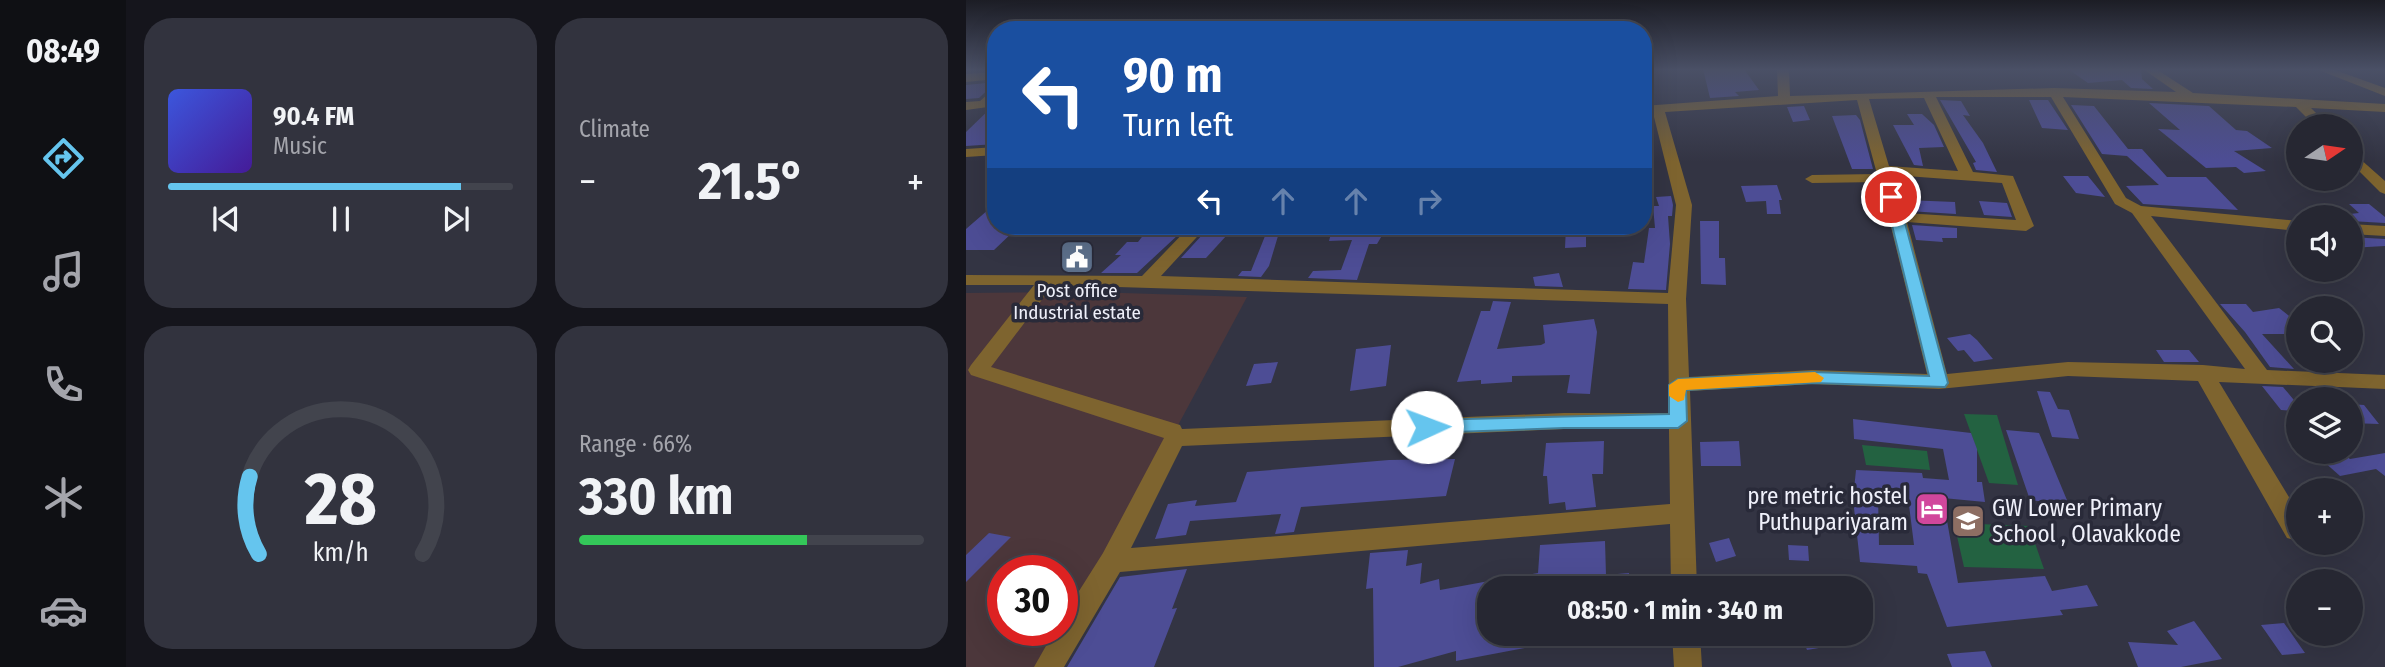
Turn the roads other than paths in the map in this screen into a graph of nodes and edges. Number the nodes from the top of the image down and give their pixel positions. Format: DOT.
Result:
graph roads {
  1 [pos="1782,100"];
  2 [pos="1864,100"];
  3 [pos="1931,100"];
  4 [pos="2059,100"];
  5 [pos="2264,100"];
  6 [pos="2298,102"];
  7 [pos="987,103"];
  8 [pos="987,105"];
  9 [pos="966,106"];
  10 [pos="2367,107"];
  11 [pos="2385,108"];
  12 [pos="1652,110"];
  13 [pos="1652,113"];
  14 [pos="2310,114"];
  15 [pos="2385,114"];
  16 [pos="966,119"];
  17 [pos="987,152"];
  18 [pos="966,153"];
  19 [pos="2363,167"];
  20 [pos="1885,174"];
  21 [pos="1968,176"];
  22 [pos="1812,179"];
  23 [pos="2385,189"];
  24 [pos="2138,210"];
  25 [pos="1897,216"];
  26 [pos="2286,225"];
  27 [pos="2363,230"];
  28 [pos="2385,231"];
  29 [pos="1190,235"];
  30 [pos="1048,279"];
  31 [pos="966,280"];
  32 [pos="1147,281"];
  33 [pos="1677,299"];
  34 [pos="2203,372"];
  35 [pos="972,374"];
  36 [pos="2260,374"];
  37 [pos="2385,382"];
  38 [pos="1939,383"];
  39 [pos="1678,385"];
  40 [pos="1678,421"];
  41 [pos="1175,438"];
  42 [pos="1680,513"];
  43 [pos="2286,514"];
  44 [pos="1112,561"];
  45 [pos="1683,576"];
  46 [pos="1687,646"];
  47 [pos="1048,667"];
  48 [pos="1688,667"];
  1 -- 12 [label="street"];
  2 -- 20 [label="street"];
  3 -- 21 [label="street"];
  4 -- 24 [label="street"];
  5 -- 6 [label="street"];
  6 -- 10 [label="street"];
  6 -- 14 [label="street"];
  7 -- 9 [label="street"];
  8 -- 16 [label="street"];
  10 -- 11 [label="street"];
  10 -- 15 [label="street"];
  13 -- 33 [label="street"];
  17 -- 18 [label="street"];
  19 -- 23 [label="street"];
  20 -- 21 [label="street"];
  20 -- 22 [label="street"];
  20 -- 25 [label="street"];
  21 -- 25 [label="street"];
  24 -- 26 [label="street"];
  24 -- 36 [label="street"];
  25 -- 38 [label="street"];
  27 -- 28 [label="street"];
  29 -- 32 [label="street"];
  30 -- 31 [label="street"];
  30 -- 32 [label="street"];
  30 -- 35 [label="street"];
  32 -- 33 [label="street"];
  33 -- 39 [label="street"];
  34 -- 36 [label="street"];
  34 -- 38 [label="street"];
  34 -- 43 [label="street"];
  35 -- 41 [label="street"];
  36 -- 37 [label="street"];
  38 -- 39 [label="street"];
  39 -- 40 [label="street"];
  40 -- 41 [label="street"];
  40 -- 42 [label="street"];
  41 -- 44 [label="street"];
  42 -- 44 [label="street"];
  42 -- 45 [label="street"];
  44 -- 47 [label="street"];
  46 -- 48 [label="street"];
}
